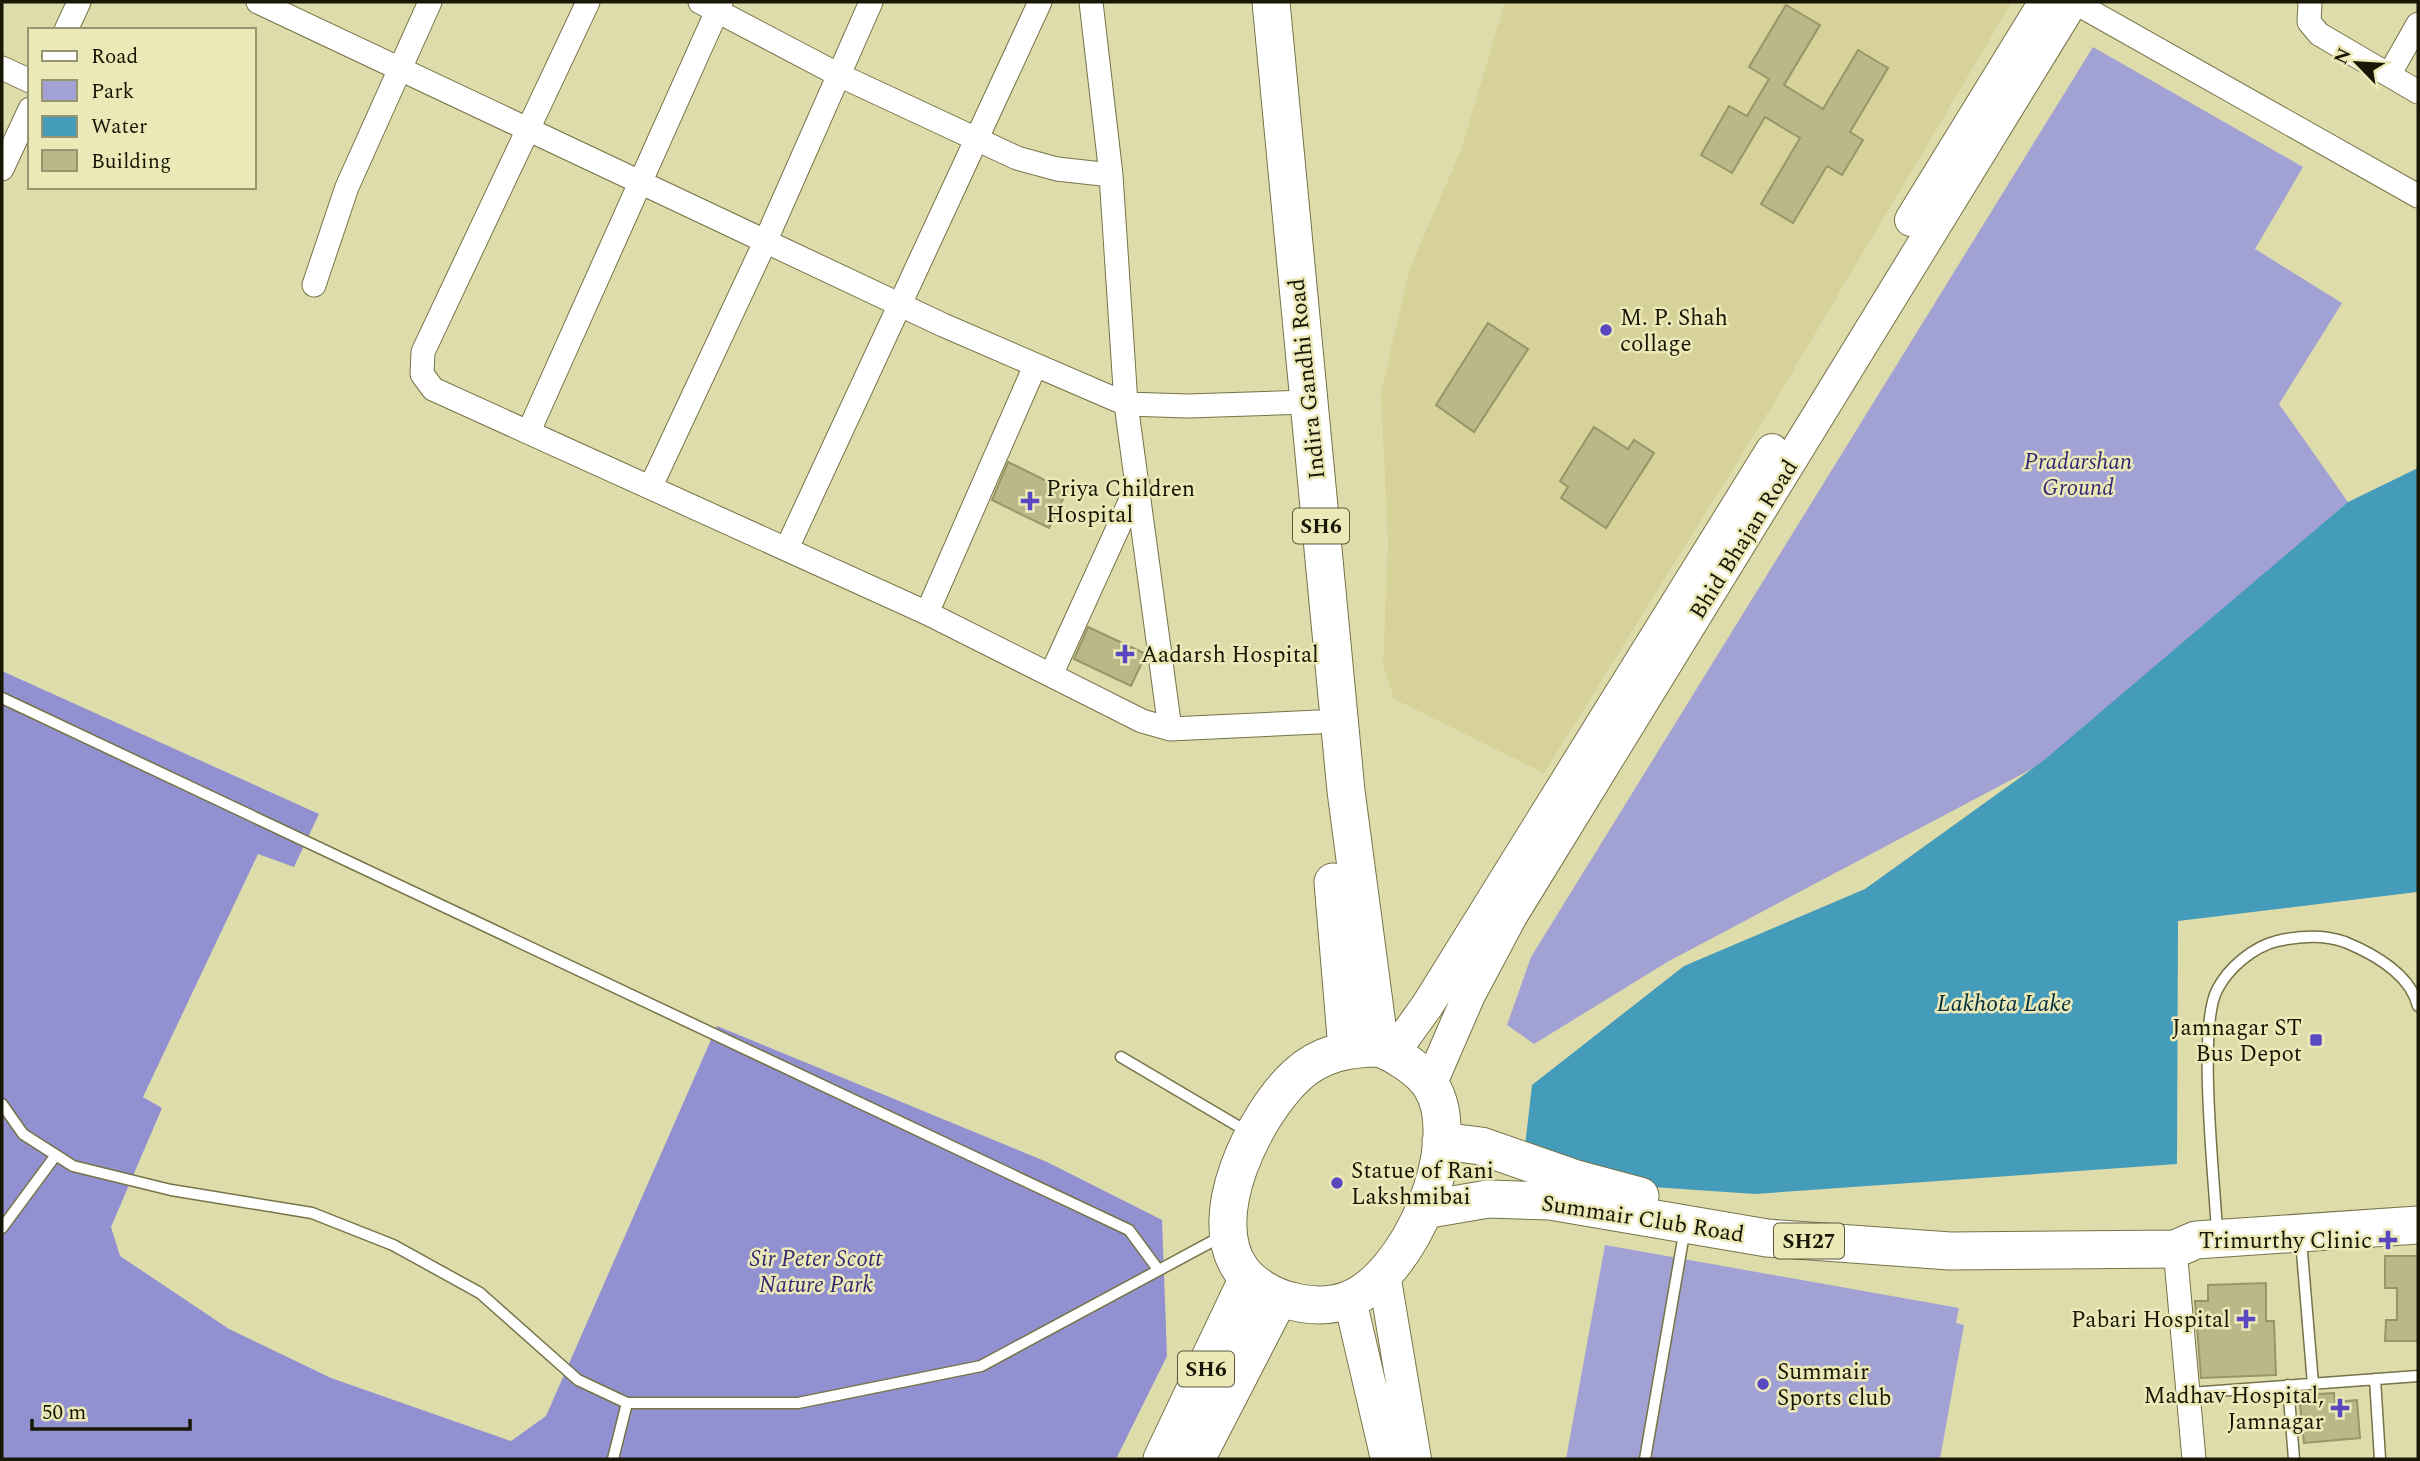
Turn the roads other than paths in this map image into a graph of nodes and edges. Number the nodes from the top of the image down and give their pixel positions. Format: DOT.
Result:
graph roads {
  1 [pos="79,2"];
  2 [pos="258,2"];
  3 [pos="430,2"];
  4 [pos="588,2"];
  5 [pos="871,2"];
  6 [pos="1040,2"];
  7 [pos="1091,2"];
  8 [pos="1246,2"];
  9 [pos="1271,2"];
  10 [pos="2045,2"];
  11 [pos="2073,2"];
  12 [pos="2310,2"];
  13 [pos="713,5"];
  14 [pos="2418,24"];
  15 [pos="67,28"];
  16 [pos="2,68"];
  17 [pos="397,69"];
  18 [pos="839,75"];
  19 [pos="2389,75"];
  20 [pos="28,80"];
  21 [pos="2418,92"];
  22 [pos="28,113"];
  23 [pos="527,130"];
  24 [pos="976,138"];
  25 [pos="2,169"];
  26 [pos="1111,176"];
  27 [pos="638,181"];
  28 [pos="2418,195"];
  29 [pos="766,240"];
  30 [pos="314,285"];
  31 [pos="899,304"];
  32 [pos="1035,366"];
  33 [pos="1295,402"];
  34 [pos="1126,404"];
  35 [pos="529,431"];
  36 [pos="1138,483"];
  37 [pos="651,486"];
  38 [pos="787,548"];
  39 [pos="927,613"];
  40 [pos="1051,675"];
  41 [pos="2,698"];
  42 [pos="1318,722"];
  43 [pos="1170,729"];
  44 [pos="2418,1006"];
  45 [pos="1373,1050"];
  46 [pos="1121,1057"];
  47 [pos="1430,1085"];
  48 [pos="2,1104"];
  49 [pos="1254,1135"];
  50 [pos="1441,1141"];
  51 [pos="56,1155"];
  52 [pos="1424,1210"];
  53 [pos="1685,1226"];
  54 [pos="2418,1226"];
  55 [pos="2,1228"];
  56 [pos="2301,1233"];
  57 [pos="1227,1234"];
  58 [pos="2196,1243"];
  59 [pos="1157,1268"];
  60 [pos="1384,1274"];
  61 [pos="1248,1278"];
  62 [pos="1279,1298"];
  63 [pos="1350,1300"];
  64 [pos="2418,1376"];
  65 [pos="2375,1379"];
  66 [pos="2312,1384"];
  67 [pos="2288,1385"];
  68 [pos="2190,1393"];
  69 [pos="627,1403"];
  70 [pos="613,1459"];
  71 [pos="1163,1459"];
  72 [pos="1196,1459"];
  73 [pos="1387,1459"];
  74 [pos="1415,1459"];
  75 [pos="1645,1459"];
  76 [pos="2194,1459"];
  77 [pos="2294,1459"];
  78 [pos="2380,1459"];
  1 -- 15 [label="street"];
  2 -- 17 [label="street"];
  3 -- 17 [label="street"];
  4 -- 23 [label="street"];
  5 -- 18 [label="street"];
  6 -- 24 [label="street"];
  7 -- 26 [label="street"];
  8 -- 33 [label="main road, Indira Gandhi Road / SH6"];
  9 -- 33 [label="main road, Indira Gandhi Road / SH6"];
  10 -- 45 [label="main road, Bhid Bhajan Road"];
  11 -- 28 [label="street"];
  11 -- 47 [label="main road, Bhid Bhajan Road"];
  12 -- 19 [label="street"];
  13 -- 18 [label="street"];
  13 -- 27 [label="street"];
  14 -- 19 [label="street"];
  16 -- 20 [label="street"];
  17 -- 23 [label="street"];
  17 -- 30 [label="street"];
  18 -- 24 [label="street"];
  18 -- 29 [label="street"];
  19 -- 21 [label="street"];
  22 -- 25 [label="street"];
  23 -- 27 [label="street"];
  23 -- 35 [label="street"];
  24 -- 26 [label="street"];
  24 -- 31 [label="street"];
  26 -- 34 [label="street"];
  27 -- 29 [label="street"];
  27 -- 35 [label="street"];
  29 -- 31 [label="street"];
  29 -- 37 [label="street"];
  31 -- 32 [label="street"];
  31 -- 38 [label="street"];
  32 -- 34 [label="street"];
  32 -- 39 [label="street"];
  33 -- 34 [label="street"];
  33 -- 42 [label="main road, Indira Gandhi Road / SH6"];
  33 -- 45 [label="main road, Indira Gandhi Road / SH6"];
  34 -- 36 [label="street"];
  35 -- 37 [label="street"];
  36 -- 40 [label="street"];
  36 -- 43 [label="street"];
  37 -- 38 [label="street"];
  38 -- 39 [label="street"];
  39 -- 40 [label="street"];
  40 -- 43 [label="street"];
  41 -- 59 [label="lane"];
  42 -- 43 [label="street"];
  42 -- 45 [label="main road, Indira Gandhi Road / SH6"];
  44 -- 58 [label="lane"];
  45 -- 47 [label="main road"];
  45 -- 49 [label="main road"];
  46 -- 49 [label="lane"];
  47 -- 50 [label="main road"];
  48 -- 51 [label="lane"];
  49 -- 57 [label="main road"];
  50 -- 52 [label="main road"];
  50 -- 58 [label="main road, Summair Club Road / SH27"];
  51 -- 55 [label="lane"];
  51 -- 69 [label="lane"];
  52 -- 53 [label="main road, Summair Club Road / SH27"];
  52 -- 60 [label="main road"];
  53 -- 58 [label="main road, Summair Club Road / SH27"];
  53 -- 75 [label="lane"];
  54 -- 56 [label="main road, Summair Club Road / SH27"];
  56 -- 58 [label="main road, Summair Club Road / SH27"];
  56 -- 66 [label="lane"];
  57 -- 59 [label="lane"];
  57 -- 61 [label="main road"];
  58 -- 68 [label="street"];
  59 -- 69 [label="lane"];
  60 -- 63 [label="main road"];
  60 -- 74 [label="main road"];
  61 -- 62 [label="main road"];
  61 -- 71 [label="main road, SH6"];
  62 -- 63 [label="main road"];
  62 -- 72 [label="main road, SH6"];
  63 -- 73 [label="main road"];
  64 -- 65 [label="lane"];
  65 -- 66 [label="lane"];
  65 -- 78 [label="lane"];
  66 -- 67 [label="lane"];
  67 -- 68 [label="lane"];
  67 -- 77 [label="lane"];
  68 -- 76 [label="street"];
  69 -- 70 [label="lane"];
}
